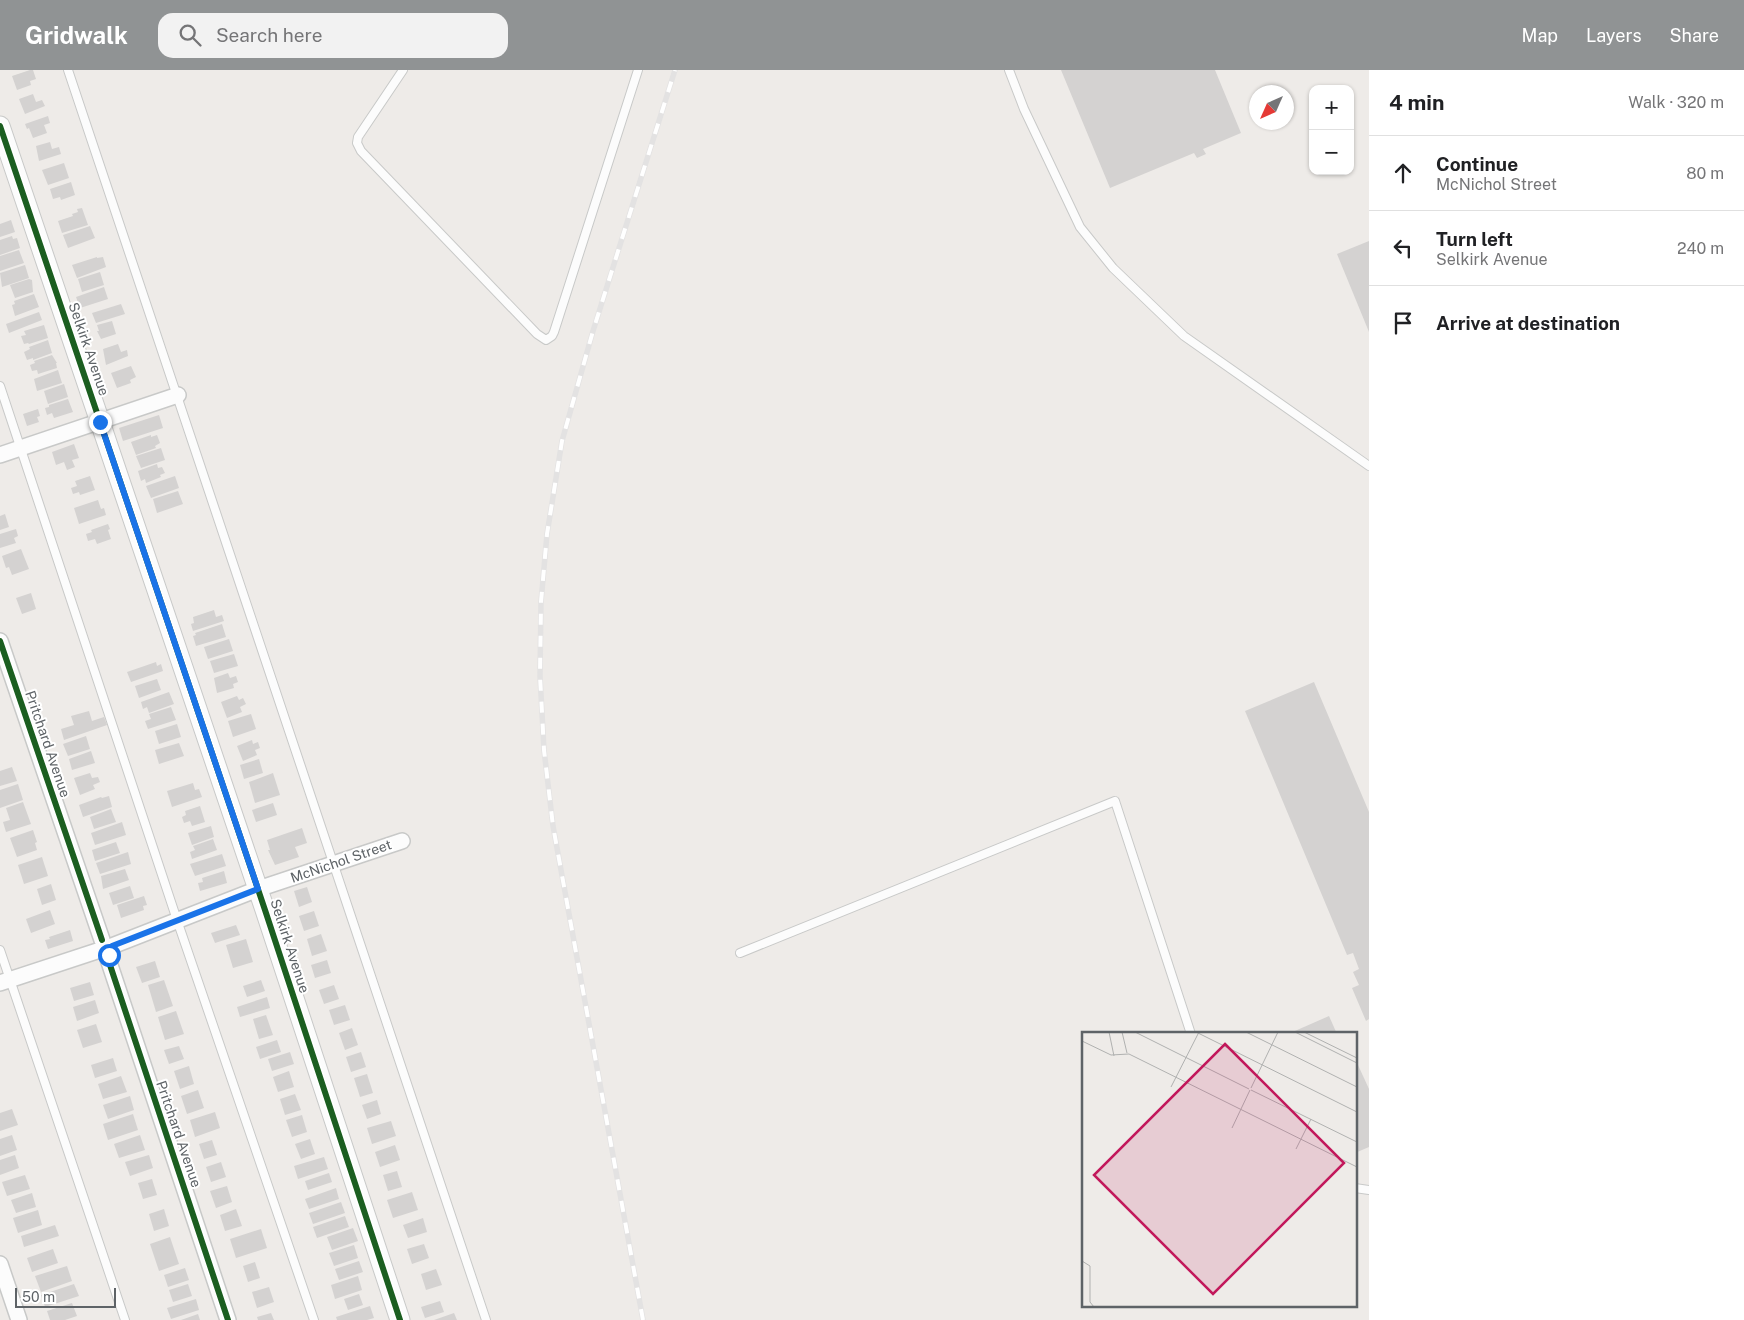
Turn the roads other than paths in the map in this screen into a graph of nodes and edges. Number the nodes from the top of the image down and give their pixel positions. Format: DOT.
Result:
graph roads {
  1 [pos="68,70"];
  2 [pos="403,70"];
  3 [pos="638,70"];
  4 [pos="1008,70"];
  5 [pos="0,126"];
  6 [pos="0,386"];
  7 [pos="178,395"];
  8 [pos="100,422"];
  9 [pos="21,448"];
  10 [pos="0,455"];
  11 [pos="1369,466"];
  12 [pos="0,641"];
  13 [pos="402,841"];
  14 [pos="334,863"];
  15 [pos="258,889"];
  16 [pos="178,920"];
  17 [pos="104,949"];
  18 [pos="0,950"];
  19 [pos="740,953"];
  20 [pos="5,981"];
  21 [pos="1190,1032"];
  22 [pos="1356,1188"];
  23 [pos="1369,1190"];
  24 [pos="0,1264"];
  25 [pos="19,1320"];
  26 [pos="126,1320"];
  27 [pos="228,1320"];
  28 [pos="314,1320"];
  29 [pos="400,1320"];
  30 [pos="486,1320"];
  1 -- 7 [label="lane"];
  2 -- 3 [label="lane"];
  4 -- 11 [label="lane"];
  5 -- 8 [label="street, Selkirk Avenue"];
  6 -- 9 [label="lane"];
  7 -- 8 [label="street"];
  7 -- 14 [label="lane"];
  8 -- 9 [label="street"];
  8 -- 15 [label="street, Selkirk Avenue"];
  9 -- 10 [label="street"];
  9 -- 16 [label="lane"];
  12 -- 17 [label="street, Pritchard Avenue"];
  13 -- 14 [label="street, McNichol Street"];
  14 -- 15 [label="street, McNichol Street"];
  14 -- 30 [label="lane"];
  15 -- 16 [label="street, McNichol Street"];
  15 -- 29 [label="street, Selkirk Avenue"];
  16 -- 17 [label="street, McNichol Street"];
  16 -- 28 [label="lane"];
  17 -- 20 [label="street, McNichol Street"];
  17 -- 27 [label="street, Pritchard Avenue"];
  18 -- 20 [label="lane"];
  19 -- 21 [label="lane"];
  20 -- 26 [label="lane"];
  22 -- 23 [label="lane"];
  24 -- 25 [label="street"];
}
